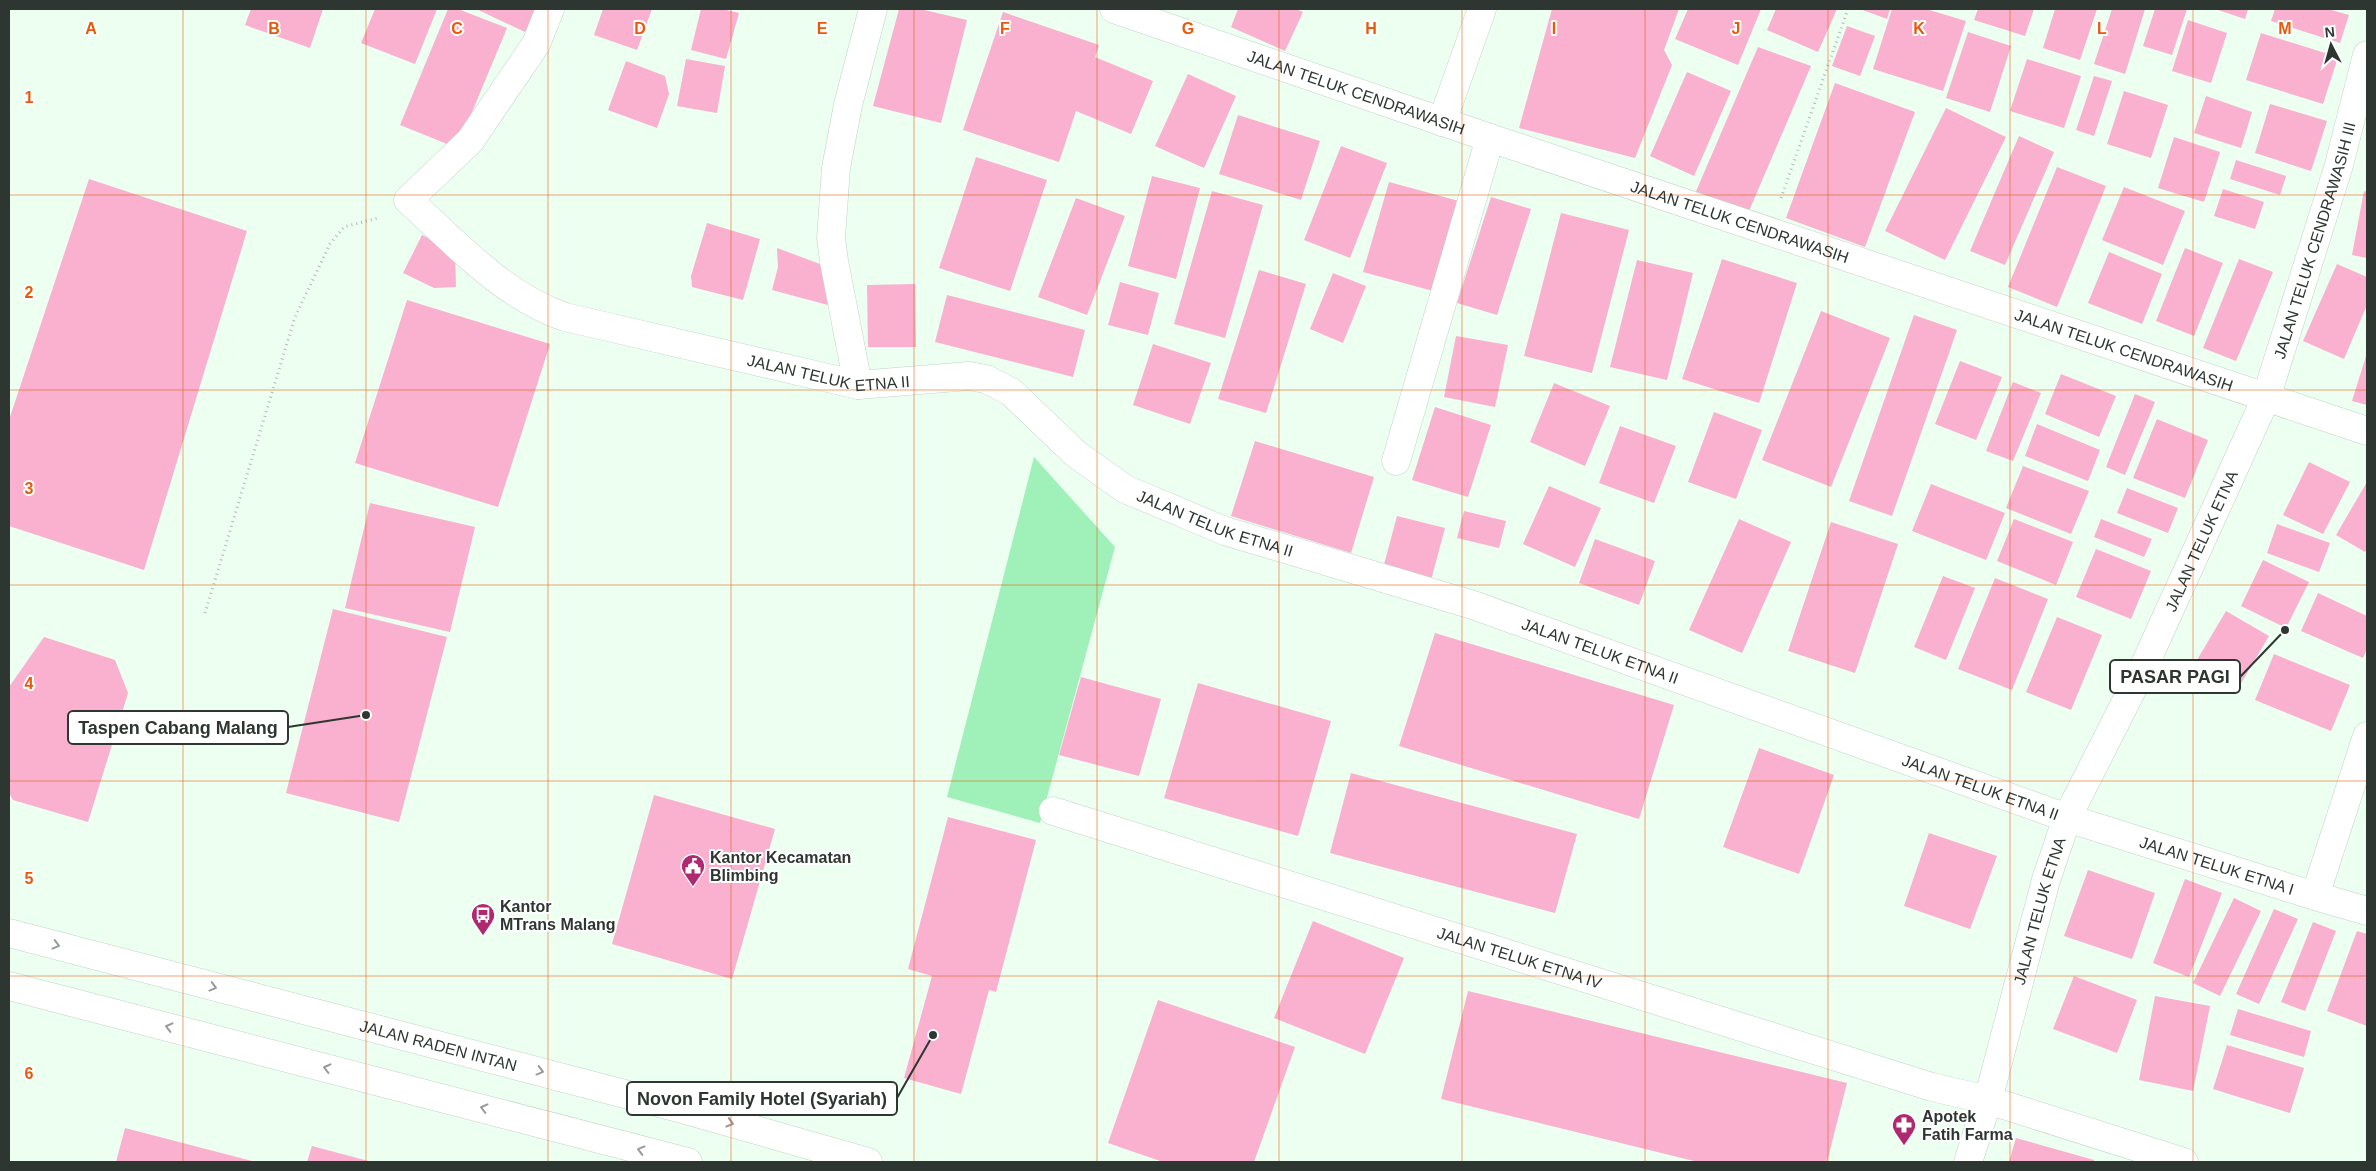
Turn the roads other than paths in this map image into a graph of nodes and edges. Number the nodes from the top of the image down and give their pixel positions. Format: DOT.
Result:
graph roads {
  1 [pos="550,9"];
  2 [pos="873,9"];
  3 [pos="1114,9"];
  4 [pos="1482,9"];
  5 [pos="2367,55"];
  6 [pos="1442,122"];
  7 [pos="1490,138"];
  8 [pos="858,385"];
  9 [pos="2266,398"];
  10 [pos="2367,431"];
  11 [pos="1396,461"];
  12 [pos="2367,736"];
  13 [pos="1053,811"];
  14 [pos="2068,818"];
  15 [pos="2315,896"];
  16 [pos="2367,910"];
  17 [pos="9,933"];
  18 [pos="9,986"];
  19 [pos="1988,1100"];
  20 [pos="688,1162"];
  21 [pos="868,1162"];
  22 [pos="1968,1162"];
  23 [pos="2184,1162"];
  1 -- 8 [label="main road, JALAN TELUK ETNA II"];
  2 -- 8 [label="main road"];
  3 -- 6 [label="main road, JALAN TELUK CENDRAWASIH"];
  4 -- 6 [label="main road"];
  5 -- 9 [label="main road, JALAN TELUK CENDRAWASIH III"];
  6 -- 7 [label="main road, JALAN TELUK CENDRAWASIH"];
  7 -- 9 [label="main road, JALAN TELUK CENDRAWASIH"];
  7 -- 11 [label="main road"];
  8 -- 14 [label="main road, JALAN TELUK ETNA II"];
  9 -- 10 [label="main road, JALAN TELUK CENDRAWASIH"];
  9 -- 14 [label="main road, JALAN TELUK ETNA"];
  12 -- 15 [label="main road"];
  13 -- 19 [label="main road, JALAN TELUK ETNA IV"];
  14 -- 15 [label="main road, JALAN TELUK ETNA I"];
  14 -- 19 [label="main road, JALAN TELUK ETNA"];
  15 -- 16 [label="main road, JALAN TELUK ETNA I"];
  17 -- 21 [label="main road, JALAN RADEN INTAN, one-way"];
  20 -- 18 [label="main road, one-way"];
  19 -- 22 [label="main road, JALAN TELUK ETNA"];
  19 -- 23 [label="main road, JALAN TELUK ETNA IV"];
}
